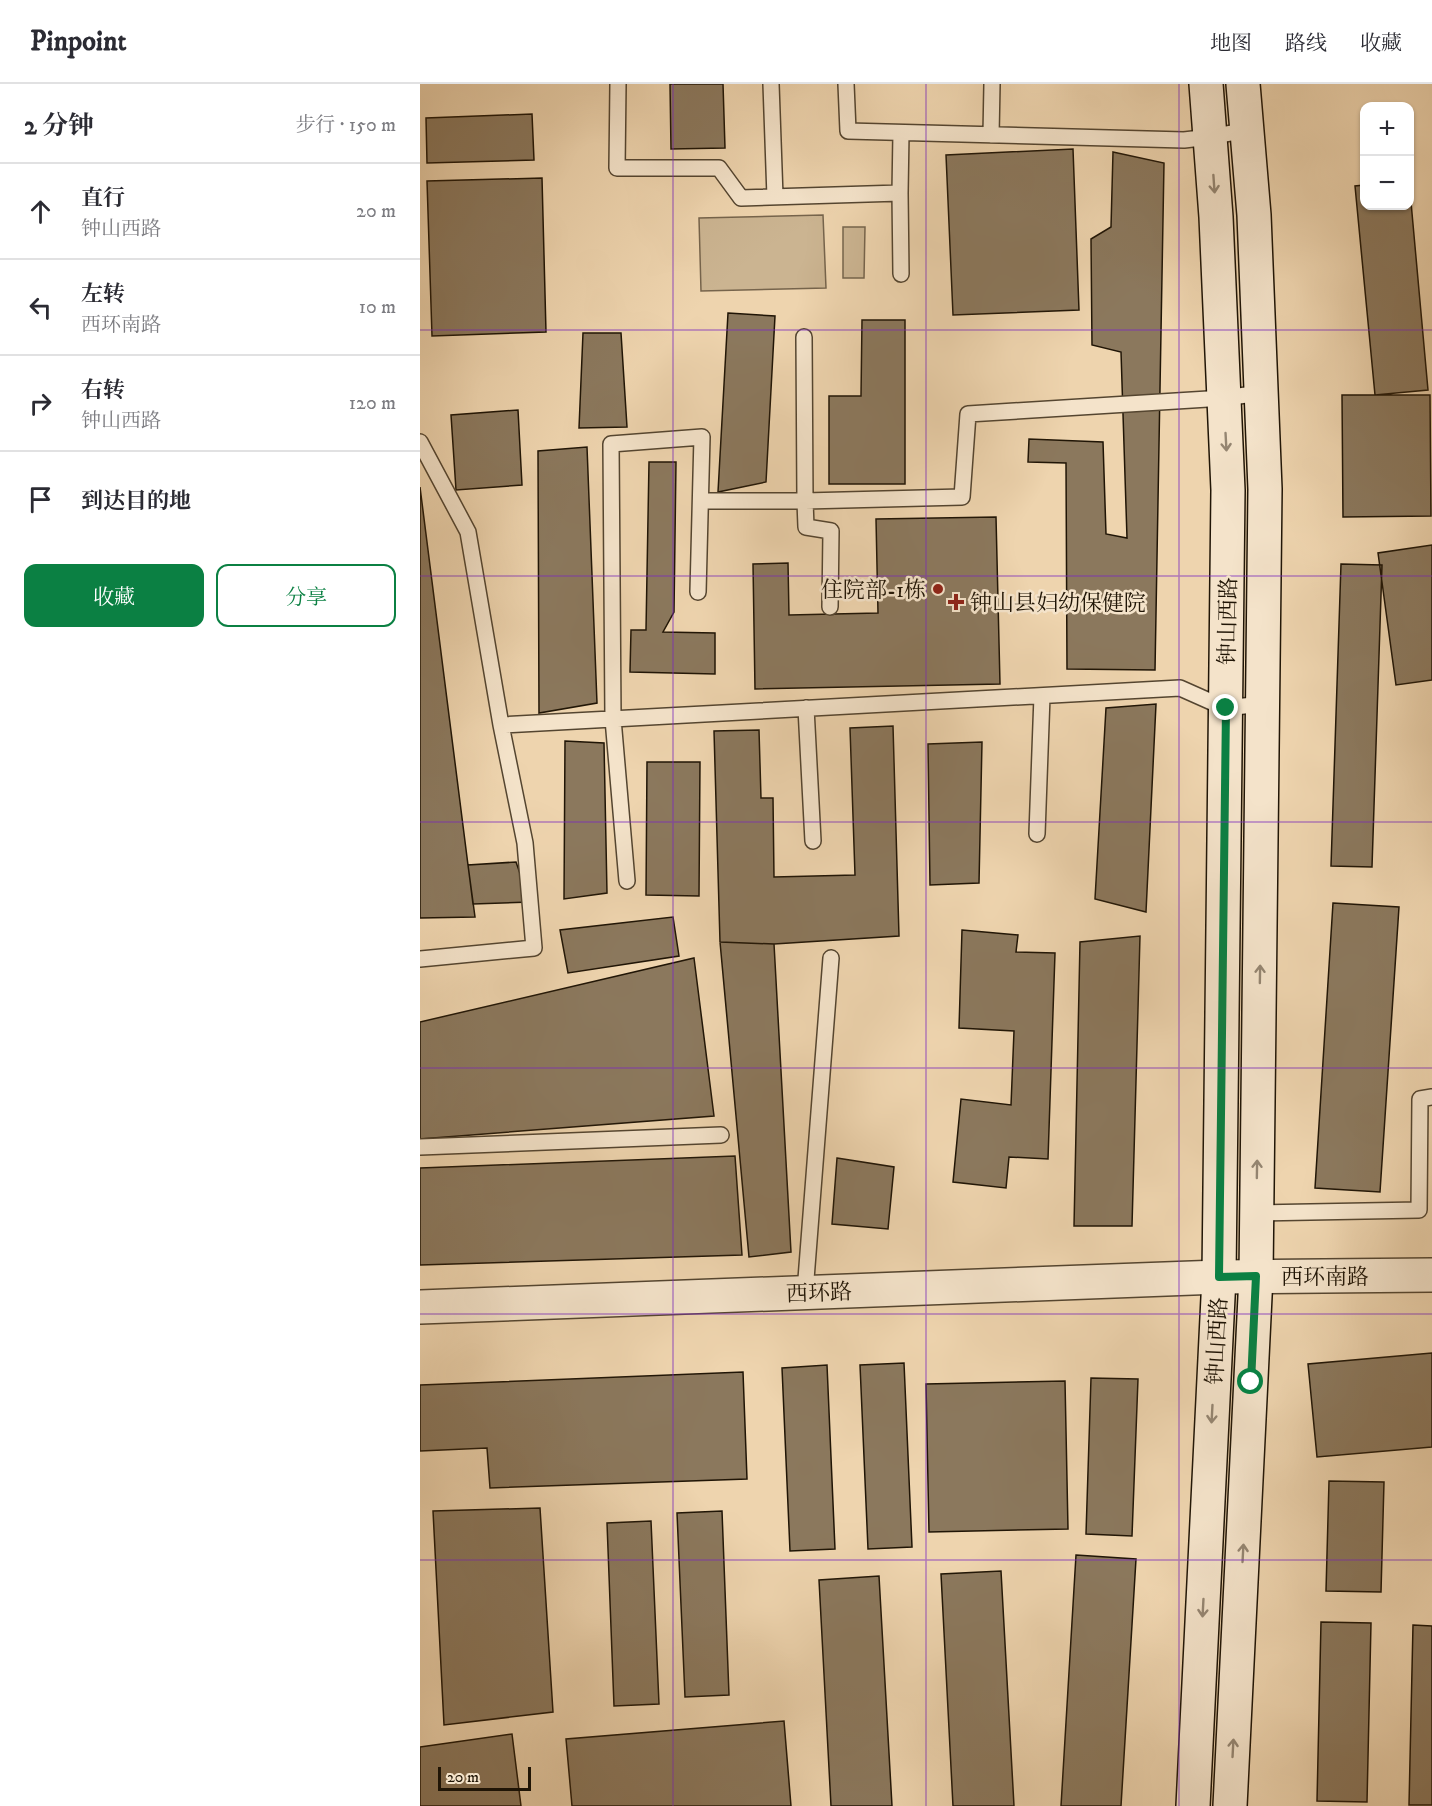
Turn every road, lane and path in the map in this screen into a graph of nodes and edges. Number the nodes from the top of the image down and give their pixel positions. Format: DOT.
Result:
graph roads {
  1 [pos="618,84"];
  2 [pos="771,84"];
  3 [pos="846,84"];
  4 [pos="992,84"];
  5 [pos="1206,84"];
  6 [pos="1243,84"];
  7 [pos="1247,130"];
  8 [pos="902,133"];
  9 [pos="991,135"];
  10 [pos="1210,137"];
  11 [pos="900,193"];
  12 [pos="775,197"];
  13 [pos="901,274"];
  14 [pos="804,337"];
  15 [pos="1261,393"];
  16 [pos="1224,398"];
  17 [pos="420,442"];
  18 [pos="701,501"];
  19 [pos="805,501"];
  20 [pos="698,592"];
  21 [pos="830,607"];
  22 [pos="1042,696"];
  23 [pos="1263,704"];
  24 [pos="806,708"];
  25 [pos="1226,708"];
  26 [pos="613,719"];
  27 [pos="501,724"];
  28 [pos="1038,834"];
  29 [pos="813,841"];
  30 [pos="627,881"];
  31 [pos="831,958"];
  32 [pos="420,959"];
  33 [pos="1432,1097"];
  34 [pos="721,1135"];
  35 [pos="420,1148"];
  36 [pos="1257,1213"];
  37 [pos="1432,1275"];
  38 [pos="1256,1276"];
  39 [pos="1219,1277"];
  40 [pos="805,1292"];
  41 [pos="420,1307"];
  42 [pos="1193,1806"];
  43 [pos="1230,1806"];
  1 -- 12 [label="lane"];
  2 -- 12 [label="lane"];
  3 -- 8 [label="lane"];
  4 -- 9 [label="lane"];
  5 -- 10 [label="main road, 钟山西路"];
  6 -- 7 [label="main road, 钟山西路"];
  7 -- 10 [label="lane"];
  7 -- 15 [label="main road, 钟山西路"];
  8 -- 9 [label="lane"];
  8 -- 11 [label="lane"];
  9 -- 10 [label="lane"];
  10 -- 16 [label="main road, 钟山西路, one-way"];
  11 -- 12 [label="lane"];
  11 -- 13 [label="lane"];
  14 -- 19 [label="lane"];
  15 -- 16 [label="lane"];
  15 -- 23 [label="main road, 钟山西路"];
  16 -- 19 [label="lane"];
  16 -- 25 [label="main road, 钟山西路, one-way"];
  17 -- 27 [label="lane"];
  18 -- 19 [label="lane"];
  18 -- 20 [label="lane"];
  18 -- 26 [label="lane"];
  19 -- 21 [label="lane"];
  22 -- 24 [label="lane"];
  22 -- 25 [label="lane"];
  22 -- 28 [label="lane"];
  23 -- 25 [label="lane"];
  36 -- 23 [label="main road, 钟山西路, one-way"];
  24 -- 26 [label="lane"];
  24 -- 29 [label="lane"];
  25 -- 39 [label="main road, 钟山西路"];
  26 -- 27 [label="lane"];
  26 -- 30 [label="lane"];
  27 -- 32 [label="lane"];
  31 -- 40 [label="lane"];
  33 -- 36 [label="lane"];
  34 -- 35 [label="lane"];
  36 -- 38 [label="main road, 钟山西路"];
  37 -- 38 [label="main road, 西环南路"];
  38 -- 39 [label="main road, 西环南路"];
  43 -- 38 [label="main road, 钟山西路, one-way"];
  39 -- 40 [label="main road, 西环路"];
  39 -- 42 [label="main road, 钟山西路, one-way"];
  40 -- 41 [label="main road, 西环路"];
}
